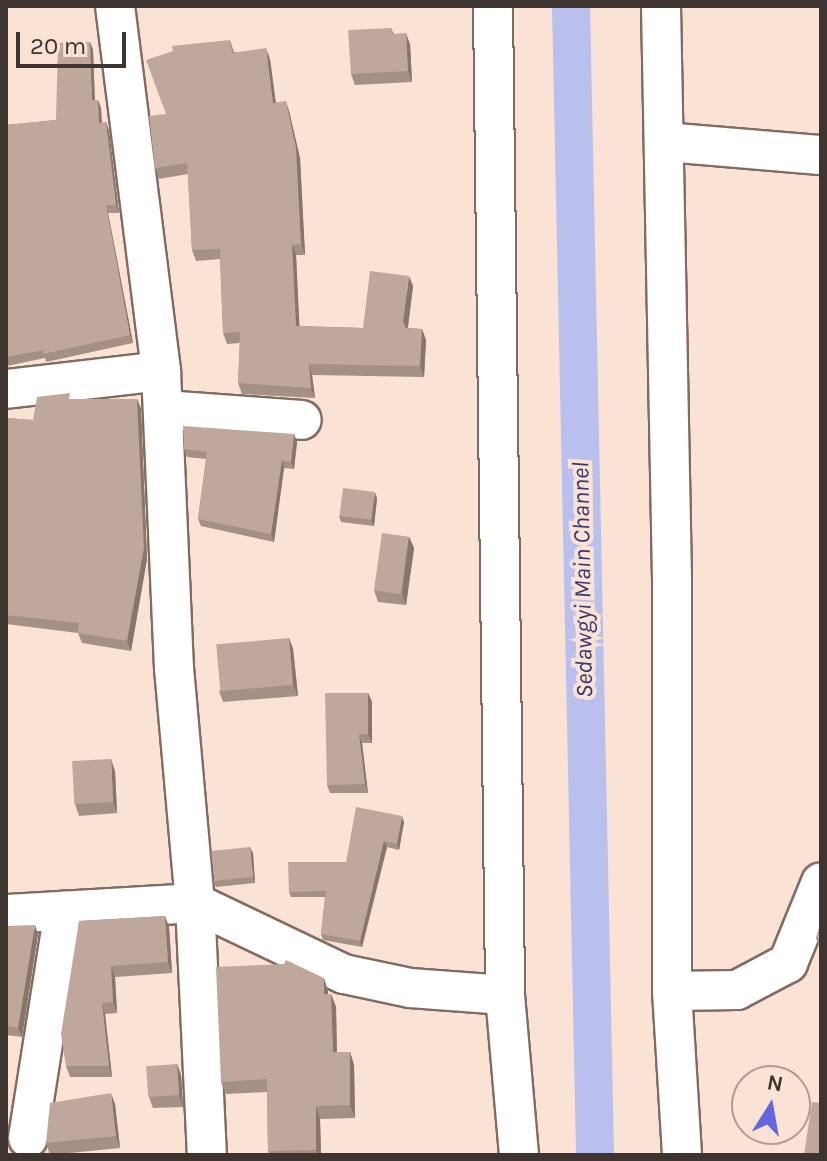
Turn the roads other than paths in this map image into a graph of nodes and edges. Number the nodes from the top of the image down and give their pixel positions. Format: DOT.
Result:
graph roads {
  1 [pos="115,6"];
  2 [pos="493,6"];
  3 [pos="661,6"];
  4 [pos="665,142"];
  5 [pos="821,155"];
  6 [pos="161,371"];
  7 [pos="6,389"];
  8 [pos="164,410"];
  9 [pos="302,420"];
  10 [pos="821,882"];
  11 [pos="195,903"];
  12 [pos="64,911"];
  13 [pos="6,914"];
  14 [pos="672,991"];
  15 [pos="505,995"];
  16 [pos="28,1138"];
  17 [pos="207,1155"];
  18 [pos="519,1155"];
  19 [pos="682,1155"];
  1 -- 6 [label="street"];
  2 -- 15 [label="street"];
  3 -- 4 [label="street"];
  4 -- 5 [label="street"];
  4 -- 14 [label="street"];
  6 -- 7 [label="street"];
  6 -- 8 [label="street"];
  8 -- 9 [label="street"];
  8 -- 11 [label="street"];
  10 -- 14 [label="street"];
  11 -- 12 [label="street"];
  11 -- 15 [label="street"];
  11 -- 17 [label="street"];
  12 -- 13 [label="street"];
  12 -- 16 [label="street"];
  14 -- 19 [label="street"];
  15 -- 18 [label="street"];
}
